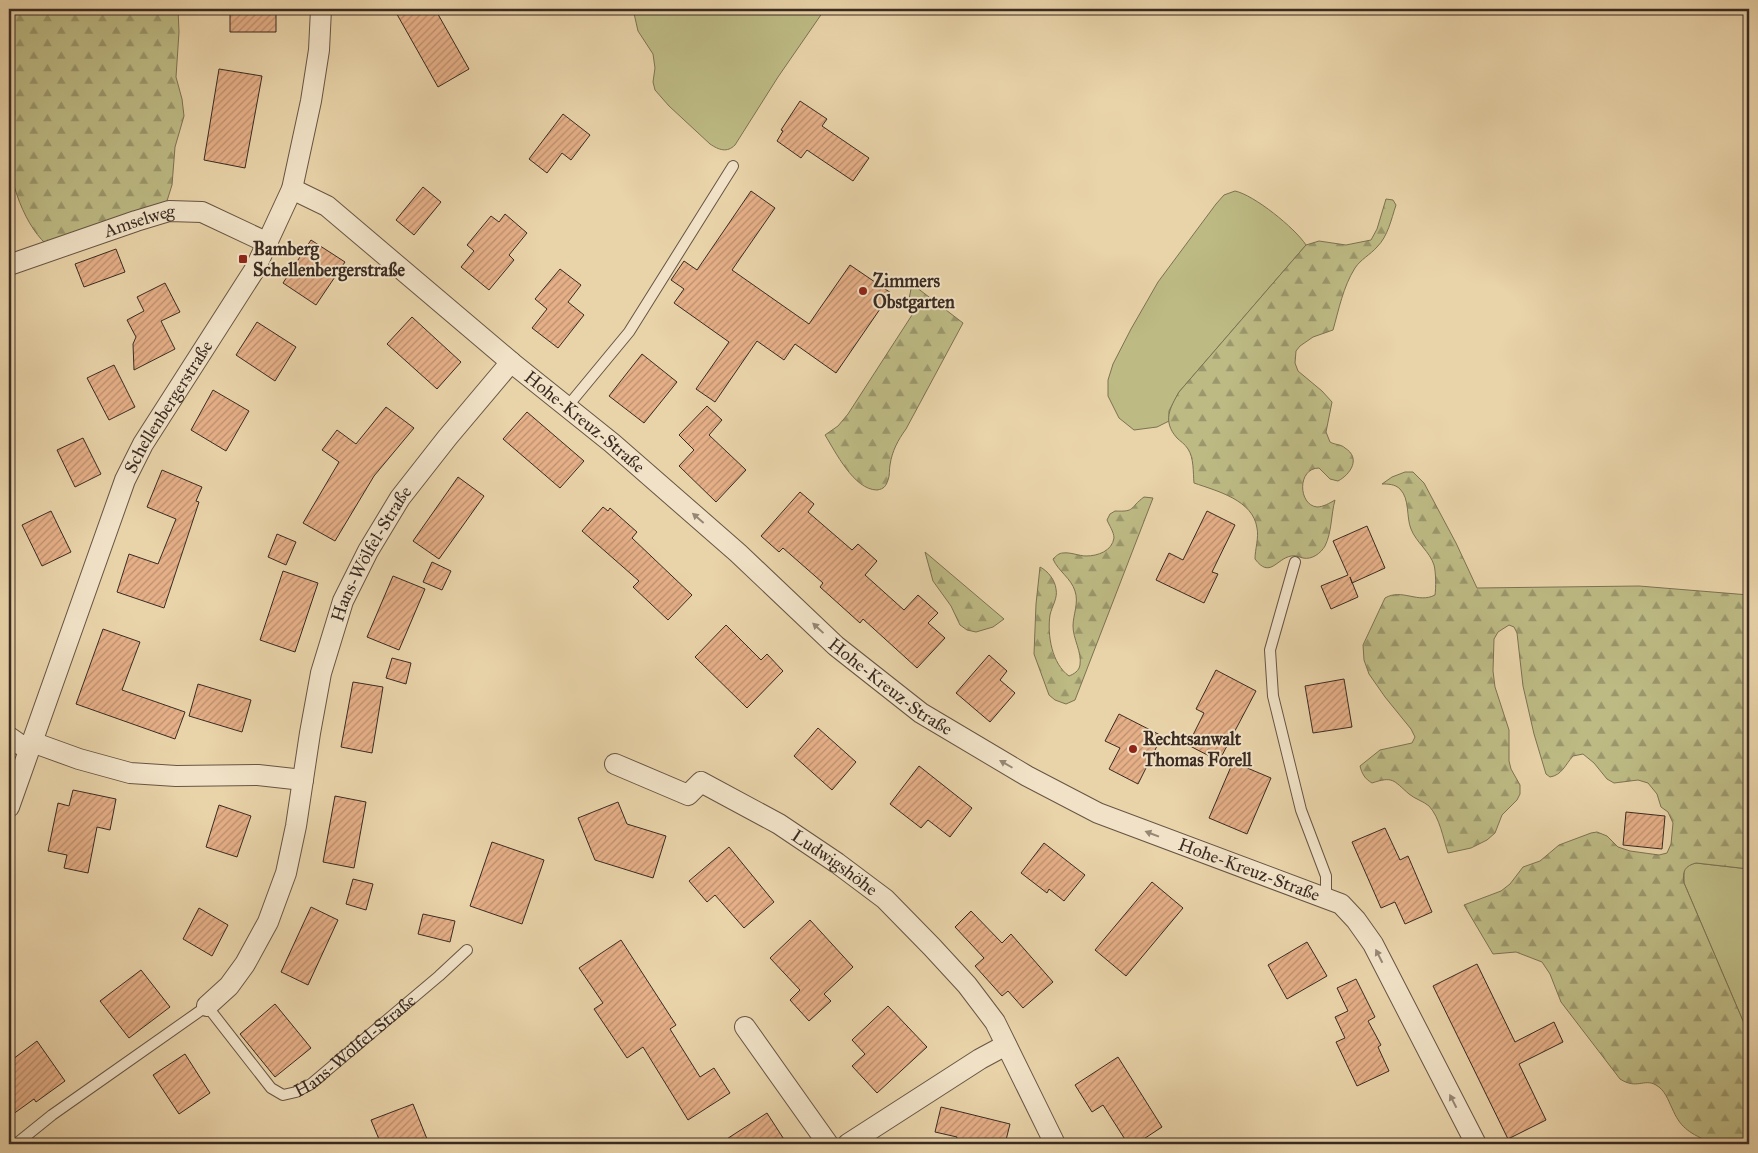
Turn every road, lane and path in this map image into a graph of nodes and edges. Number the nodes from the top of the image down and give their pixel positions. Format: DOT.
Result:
graph roads {
  1 [pos="321,9"];
  2 [pos="733,166"];
  3 [pos="292,189"];
  4 [pos="268,243"];
  5 [pos="9,265"];
  6 [pos="512,362"];
  7 [pos="568,407"];
  8 [pos="1295,562"];
  9 [pos="9,737"];
  10 [pos="31,745"];
  11 [pos="614,764"];
  12 [pos="303,780"];
  13 [pos="9,807"];
  14 [pos="1326,898"];
  15 [pos="467,950"];
  16 [pos="207,1006"];
  17 [pos="746,1027"];
  18 [pos="1006,1045"];
  19 [pos="16,1144"];
  20 [pos="828,1144"];
  21 [pos="848,1144"];
  22 [pos="1055,1144"];
  23 [pos="1476,1144"];
  1 -- 3 [label="street, Schellenbergerstraße"];
  2 -- 7 [label="lane"];
  3 -- 4 [label="street, Schellenbergerstraße"];
  3 -- 6 [label="street, Hohe-Kreuz-Straße"];
  4 -- 5 [label="street, Amselweg"];
  4 -- 10 [label="street, Schellenbergerstraße"];
  6 -- 7 [label="street, Hohe-Kreuz-Straße"];
  6 -- 12 [label="street, Hans-Wölfel-Straße"];
  14 -- 7 [label="street, Hohe-Kreuz-Straße, one-way"];
  8 -- 14 [label="lane"];
  9 -- 10 [label="street"];
  10 -- 12 [label="street"];
  10 -- 13 [label="street, Schellenbergerstraße"];
  11 -- 18 [label="street, Ludwigshöhe"];
  12 -- 16 [label="street, Hans-Wölfel-Straße"];
  23 -- 14 [label="street, Hohe-Kreuz-Straße, one-way"];
  15 -- 16 [label="lane, Hans-Wölfel-Straße"];
  16 -- 19 [label="lane, Hans-Wölfel-Straße"];
  17 -- 20 [label="street"];
  18 -- 21 [label="street"];
  18 -- 22 [label="street, Ludwigshöhe"];
}
